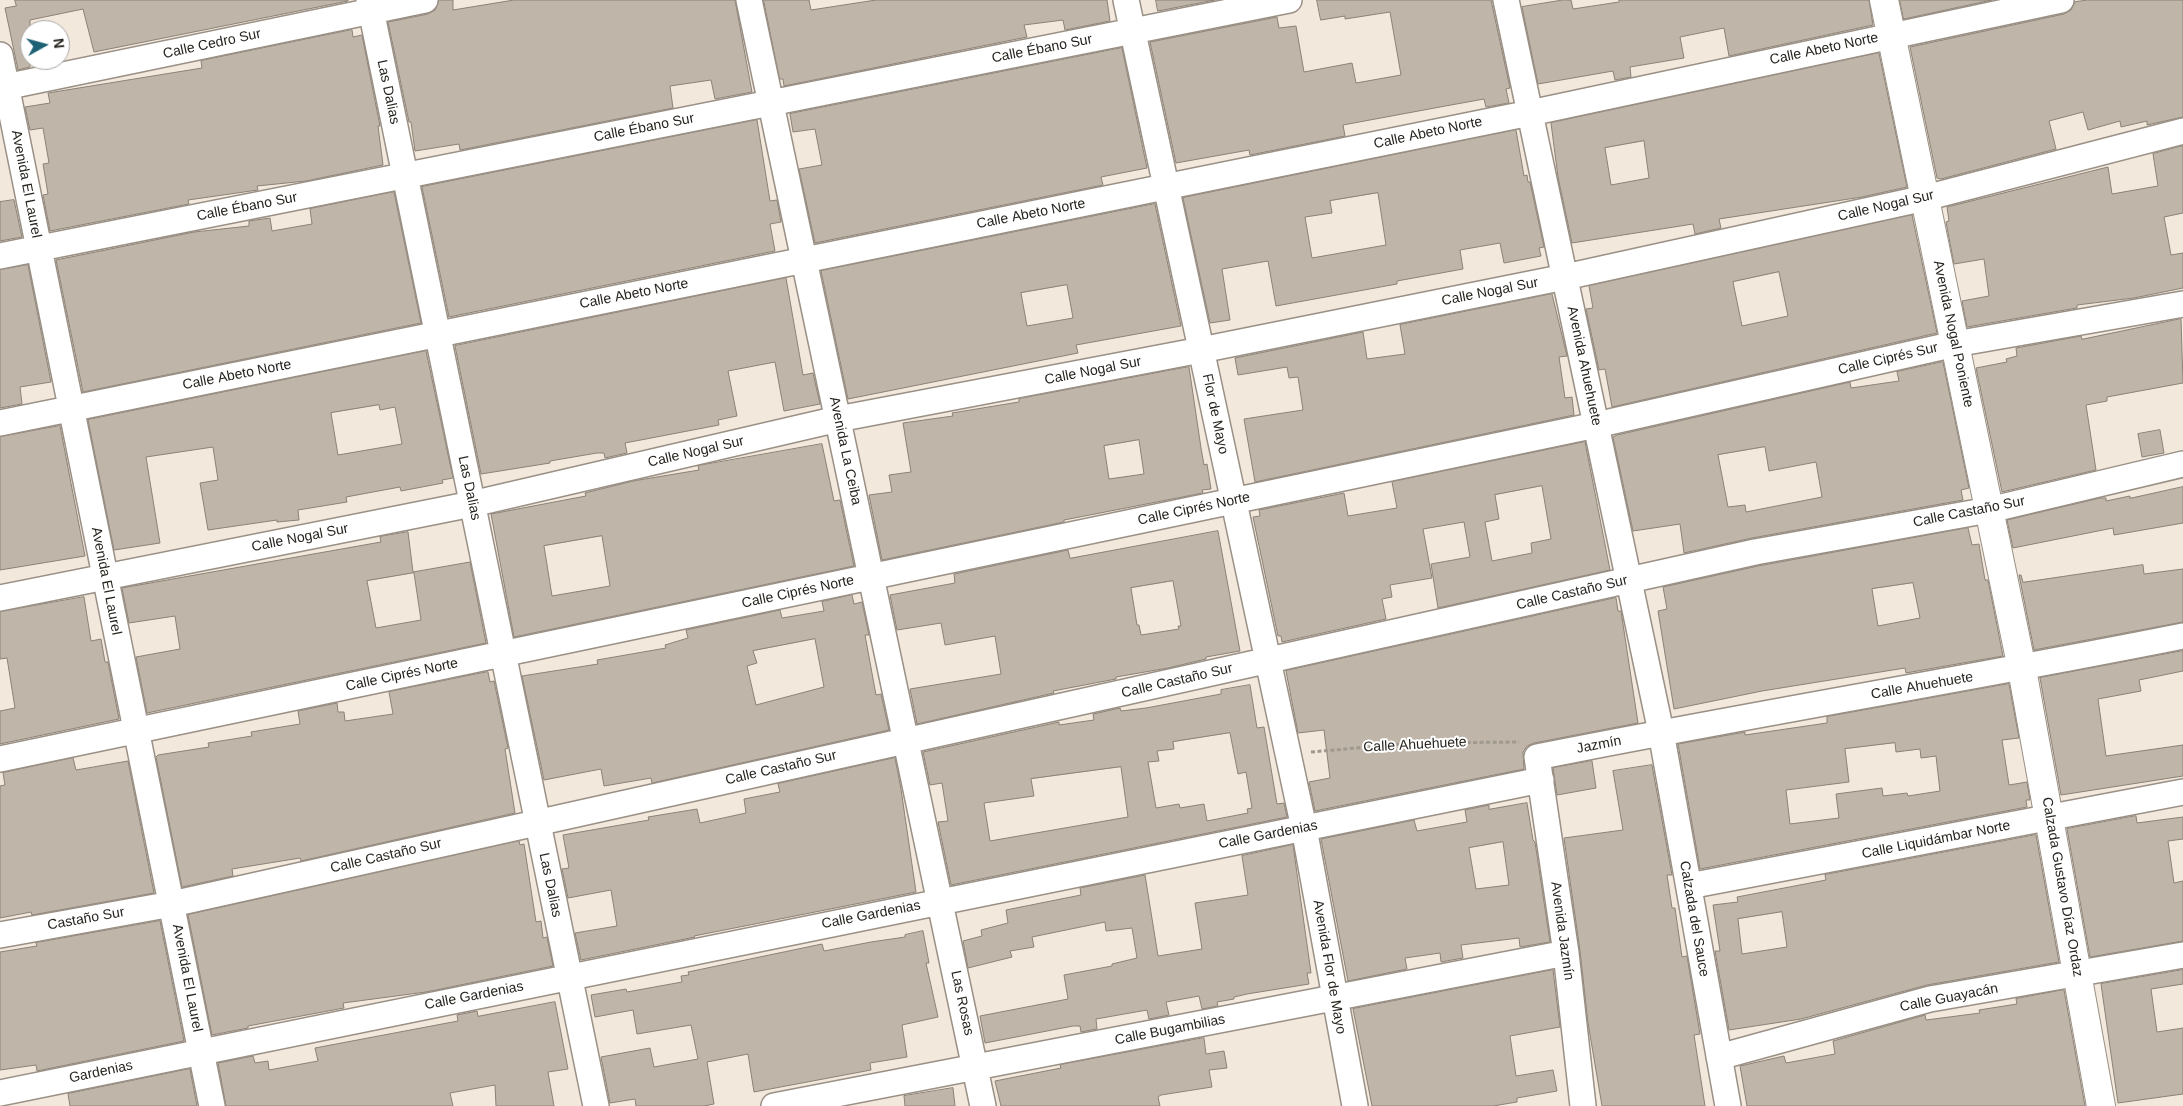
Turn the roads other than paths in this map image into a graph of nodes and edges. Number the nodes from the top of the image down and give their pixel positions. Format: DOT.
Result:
graph roads {
  1 [pos="425,0"];
  2 [pos="749,0"];
  3 [pos="1126,0"];
  4 [pos="1289,0"];
  5 [pos="1506,0"];
  6 [pos="1884,0"];
  7 [pos="2060,0"];
  8 [pos="370,6"];
  9 [pos="1133,31"];
  10 [pos="1892,35"];
  11 [pos="0,55"];
  12 [pos="3,87"];
  13 [pos="771,103"];
  14 [pos="1530,112"];
  15 [pos="2183,131"];
  16 [pos="405,176"];
  17 [pos="1166,187"];
  18 [pos="1925,198"];
  19 [pos="39,249"];
  20 [pos="0,256"];
  21 [pos="804,260"];
  22 [pos="1565,276"];
  23 [pos="2183,304"];
  24 [pos="437,334"];
  25 [pos="1955,344"];
  26 [pos="1201,350"];
  27 [pos="72,408"];
  28 [pos="838,419"];
  29 [pos="0,423"];
  30 [pos="1596,425"];
  31 [pos="2183,464"];
  32 [pos="1234,501"];
  33 [pos="472,504"];
  34 [pos="1989,510"];
  35 [pos="106,577"];
  36 [pos="872,577"];
  37 [pos="1629,580"];
  38 [pos="0,598"];
  39 [pos="2183,636"];
  40 [pos="503,654"];
  41 [pos="1268,660"];
  42 [pos="2022,669"];
  43 [pos="137,731"];
  44 [pos="1661,732"];
  45 [pos="907,740"];
  46 [pos="0,760"];
  47 [pos="1539,768"];
  48 [pos="2183,792"];
  49 [pos="2049,819"];
  50 [pos="537,823"];
  51 [pos="1304,828"];
  52 [pos="1689,886"];
  53 [pos="941,901"];
  54 [pos="172,904"];
  55 [pos="0,935"];
  56 [pos="1566,953"];
  57 [pos="2183,955"];
  58 [pos="2077,975"];
  59 [pos="569,977"];
  60 [pos="1335,998"];
  61 [pos="201,1051"];
  62 [pos="1719,1057"];
  63 [pos="976,1067"];
  64 [pos="0,1093"];
  65 [pos="212,1106"];
  66 [pos="596,1106"];
  67 [pos="774,1106"];
  68 [pos="983,1106"];
  69 [pos="1355,1106"];
  70 [pos="1582,1106"];
  71 [pos="1728,1106"];
  72 [pos="2101,1106"];
  1 -- 8 [label="street, Calle Cedro Sur"];
  2 -- 13 [label="street, Avenida La Ceiba"];
  3 -- 9 [label="street, Flor de Mayo"];
  4 -- 9 [label="street, Calle Ébano Sur"];
  5 -- 14 [label="street, Avenida Ahuehuete"];
  6 -- 10 [label="street, Avenida Nogal Poniente"];
  7 -- 10 [label="street, Calle Abeto Norte"];
  8 -- 12 [label="street, Calle Cedro Sur"];
  8 -- 16 [label="street, Las Dalias"];
  9 -- 13 [label="street, Calle Ébano Sur"];
  9 -- 17 [label="street, Flor de Mayo"];
  10 -- 14 [label="street, Calle Abeto Norte"];
  10 -- 18 [label="street, Avenida Nogal Poniente"];
  11 -- 12 [label="street, Avenida El Laurel"];
  12 -- 19 [label="street, Avenida El Laurel"];
  13 -- 16 [label="street, Calle Ébano Sur"];
  13 -- 21 [label="street, Avenida La Ceiba"];
  14 -- 17 [label="street, Calle Abeto Norte"];
  14 -- 22 [label="street, Avenida Ahuehuete"];
  15 -- 18 [label="street, Calle Nogal Sur"];
  16 -- 19 [label="street, Calle Ébano Sur"];
  16 -- 24 [label="street, Las Dalias"];
  17 -- 21 [label="street, Calle Abeto Norte"];
  17 -- 26 [label="street, Flor de Mayo"];
  18 -- 22 [label="street, Calle Nogal Sur"];
  18 -- 25 [label="street, Avenida Nogal Poniente"];
  19 -- 20 [label="street, Calle Ébano Sur"];
  19 -- 27 [label="street, Avenida El Laurel"];
  21 -- 24 [label="street, Calle Abeto Norte"];
  21 -- 28 [label="street, Avenida La Ceiba"];
  22 -- 26 [label="street, Calle Nogal Sur"];
  22 -- 30 [label="street, Avenida Ahuehuete"];
  23 -- 25 [label="street, Calle Ciprés Sur"];
  24 -- 27 [label="street, Calle Abeto Norte"];
  24 -- 33 [label="street, Las Dalias"];
  25 -- 30 [label="street, Calle Ciprés Sur"];
  25 -- 34 [label="street, Avenida Nogal Poniente"];
  26 -- 28 [label="street, Calle Nogal Sur"];
  26 -- 32 [label="street, Flor de Mayo"];
  27 -- 29 [label="street, Calle Abeto Norte"];
  27 -- 35 [label="street, Avenida El Laurel"];
  28 -- 33 [label="street, Calle Nogal Sur"];
  28 -- 36 [label="street, Avenida La Ceiba"];
  30 -- 32 [label="street, Calle Ciprés Norte"];
  30 -- 37 [label="street, Avenida Ahuehuete"];
  31 -- 34 [label="street, Calle Castaño Sur"];
  32 -- 36 [label="street, Calle Ciprés Norte"];
  32 -- 41 [label="street, Flor de Mayo"];
  33 -- 35 [label="street, Calle Nogal Sur"];
  33 -- 40 [label="street, Las Dalias"];
  34 -- 37 [label="street, Calle Castaño Sur"];
  34 -- 42 [label="street, Avenida Nogal Poniente"];
  35 -- 38 [label="street, Calle Nogal Sur"];
  35 -- 43 [label="street, Avenida El Laurel"];
  36 -- 40 [label="street, Calle Ciprés Norte"];
  36 -- 45 [label="street, Avenida La Ceiba"];
  37 -- 41 [label="street, Calle Castaño Sur"];
  37 -- 44 [label="street, Avenida Ahuehuete"];
  39 -- 42 [label="street, Calle Ahuehuete"];
  40 -- 43 [label="street, Calle Ciprés Norte"];
  40 -- 50 [label="street, Las Dalias"];
  41 -- 45 [label="street, Calle Castaño Sur"];
  41 -- 51 [label="street, Flor de Mayo"];
  42 -- 44 [label="street, Calle Ahuehuete"];
  42 -- 49 [label="street, Calzada Gustavo Díaz Ordaz"];
  43 -- 46 [label="street, Calle Ciprés Norte"];
  43 -- 54 [label="street, Avenida El Laurel"];
  44 -- 47 [label="street, Jazmín"];
  44 -- 52 [label="street, Calzada del Sauce"];
  45 -- 50 [label="street, Calle Castaño Sur"];
  45 -- 53 [label="street, Avenida La Ceiba"];
  47 -- 51 [label="street, Calle Gardenias"];
  47 -- 56 [label="street, Avenida Jazmín"];
  48 -- 49 [label="street, Calle Liquidámbar Norte"];
  49 -- 52 [label="street, Calle Liquidámbar Norte"];
  49 -- 58 [label="street, Calzada Gustavo Díaz Ordaz"];
  50 -- 54 [label="street, Calle Castaño Sur"];
  50 -- 59 [label="street, Las Dalias"];
  51 -- 53 [label="street, Calle Gardenias"];
  51 -- 60 [label="street, Avenida Flor de Mayo"];
  52 -- 62 [label="street, Calzada del Sauce"];
  53 -- 59 [label="street, Calle Gardenias"];
  53 -- 63 [label="street, Las Rosas"];
  54 -- 55 [label="street, Castaño Sur"];
  54 -- 61 [label="street, Avenida El Laurel"];
  56 -- 60 [label="street, Calle Bugambilias"];
  56 -- 70 [label="street, Avenida Jazmín"];
  57 -- 58 [label="street, Calle Guayacán"];
  58 -- 62 [label="street, Calle Guayacán"];
  58 -- 72 [label="street, Calzada Gustavo Díaz Ordaz"];
  59 -- 61 [label="street, Calle Gardenias"];
  59 -- 66 [label="street, Las Dalias"];
  60 -- 63 [label="street, Calle Bugambilias"];
  60 -- 69 [label="street, Avenida Flor de Mayo"];
  61 -- 64 [label="street, Gardenias"];
  61 -- 65 [label="street, Avenida El Laurel"];
  62 -- 71 [label="street, Calzada del Sauce"];
  63 -- 67 [label="street, Calle Bugambilias"];
  63 -- 68 [label="street, Las Rosas"];
}
